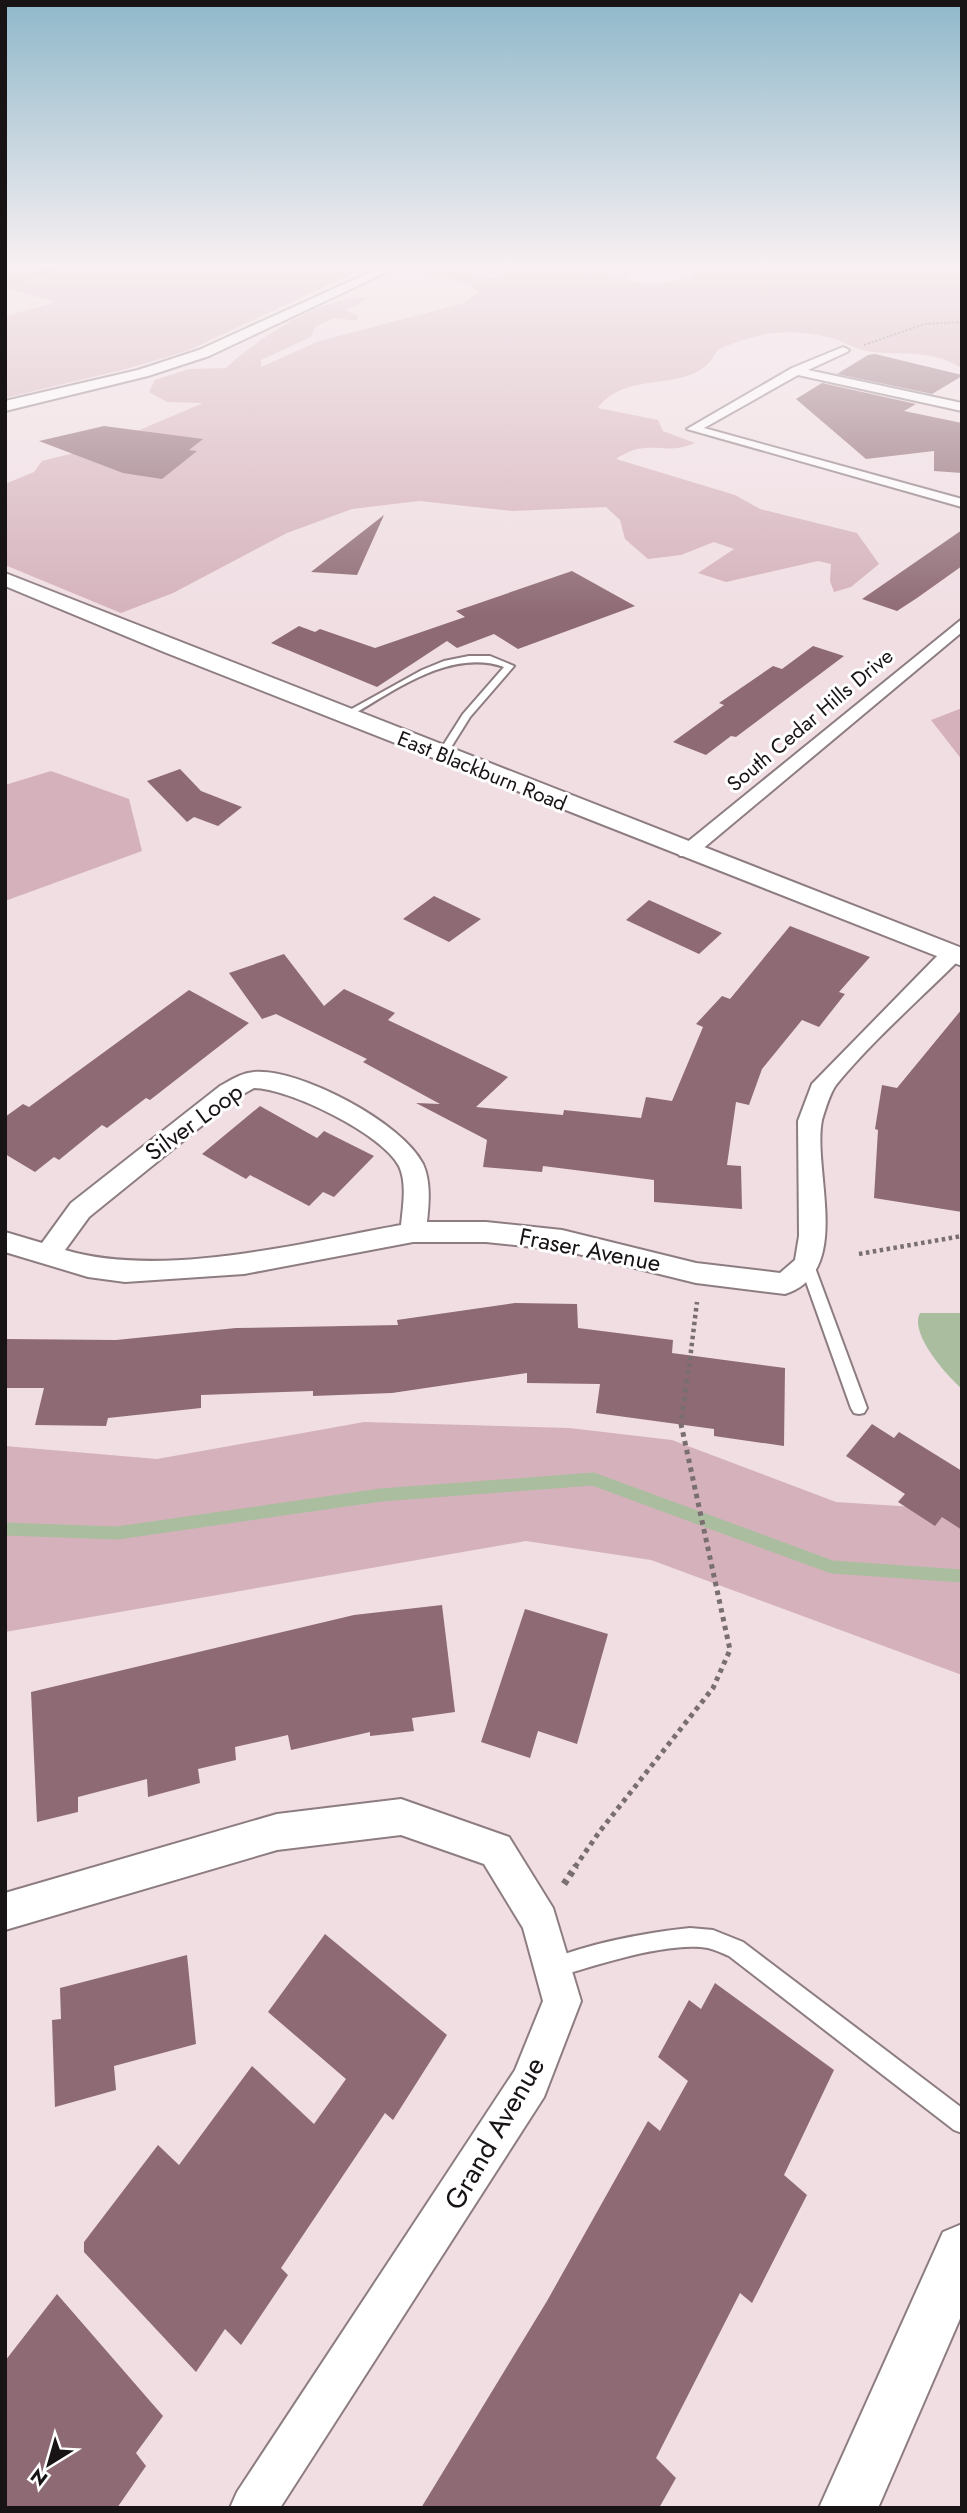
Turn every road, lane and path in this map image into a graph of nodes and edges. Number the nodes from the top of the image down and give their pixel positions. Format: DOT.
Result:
graph roads {
  1 [pos="108,381"];
  2 [pos="778,381"];
  3 [pos="843,381"];
  4 [pos="5,406"];
  5 [pos="962,407"];
  6 [pos="962,503"];
  7 [pos="5,579"];
  8 [pos="962,624"];
  9 [pos="344,716"];
  10 [pos="442,755"];
  11 [pos="687,852"];
  12 [pos="957,956"];
  13 [pos="414,1232"];
  14 [pos="962,1236"];
  15 [pos="5,1242"];
  16 [pos="48,1254"];
  17 [pos="859,1254"];
  18 [pos="807,1265"];
  19 [pos="697,1303"];
  20 [pos="859,1408"];
  21 [pos="564,1884"];
  22 [pos="5,1912"];
  23 [pos="553,1968"];
  24 [pos="962,2122"];
  25 [pos="962,2251"];
  26 [pos="253,2508"];
  27 [pos="848,2508"];
  1 -- 4 [label="street"];
  2 -- 6 [label="street"];
  3 -- 5 [label="street"];
  7 -- 9 [label="street, East Blackburn Road"];
  8 -- 11 [label="street, South Cedar Hills Drive"];
  9 -- 10 [label="street, East Blackburn Road"];
  9 -- 10 [label="lane"];
  10 -- 11 [label="street, East Blackburn Road"];
  11 -- 12 [label="street, East Blackburn Road"];
  12 -- 18 [label="street"];
  13 -- 16 [label="street, Fraser Avenue"];
  13 -- 16 [label="street, Silver Loop"];
  13 -- 18 [label="street, Fraser Avenue"];
  14 -- 17 [label="path"];
  15 -- 16 [label="street, Fraser Avenue"];
  18 -- 20 [label="lane"];
  19 -- 21 [label="path"];
  22 -- 23 [label="street, Grand Avenue"];
  23 -- 24 [label="lane"];
  23 -- 26 [label="street, Grand Avenue"];
  25 -- 27 [label="street"];
}
